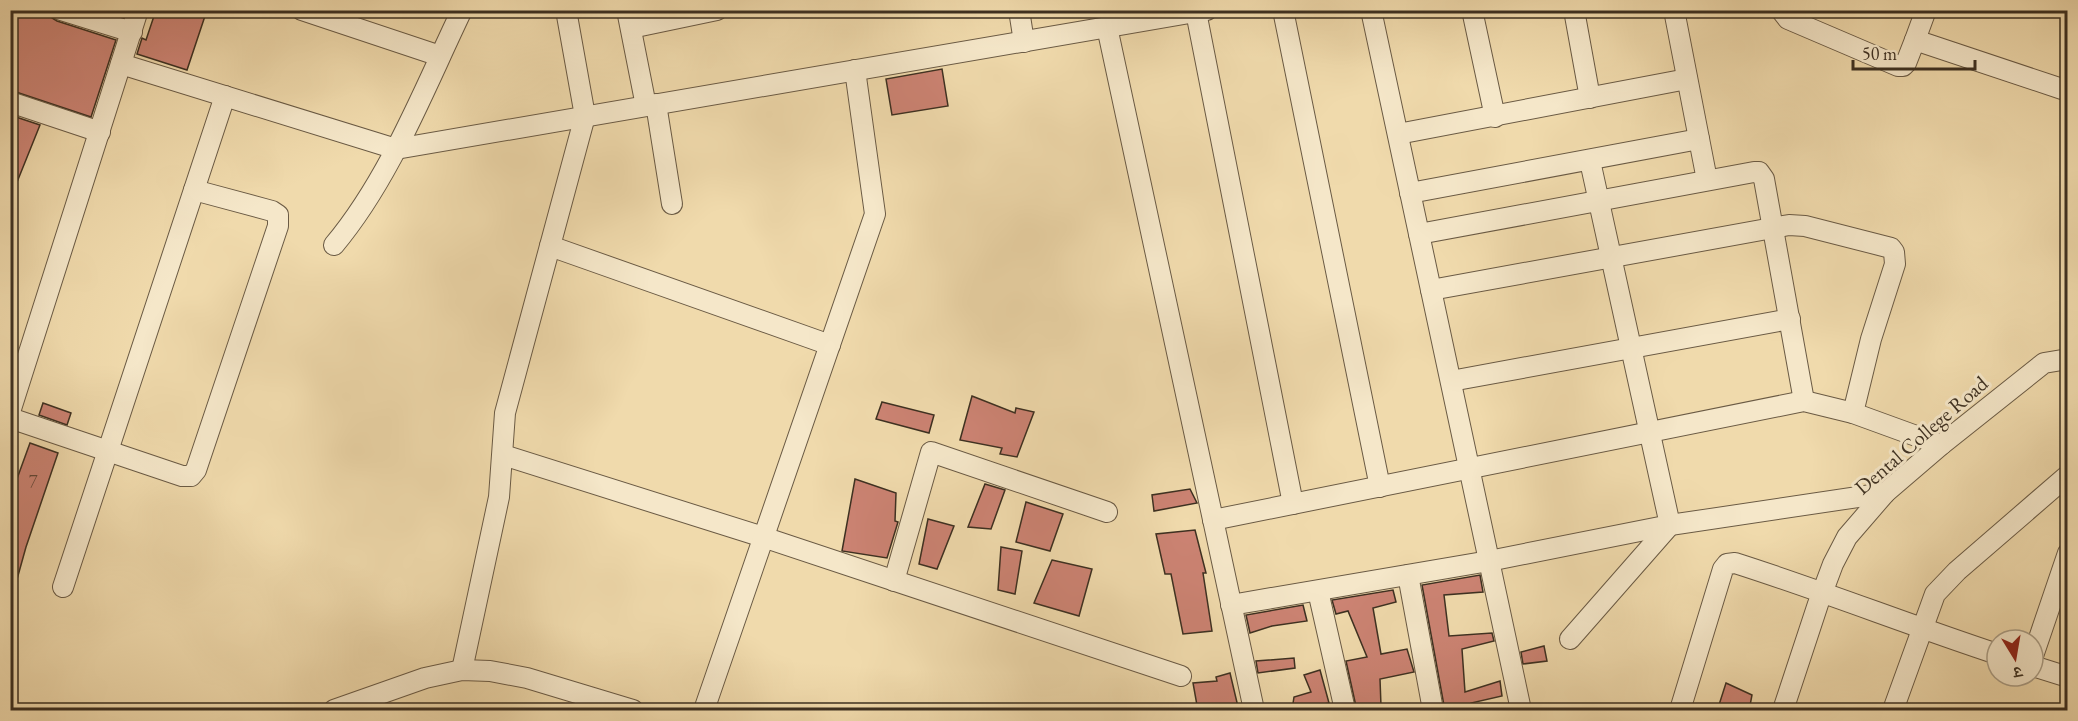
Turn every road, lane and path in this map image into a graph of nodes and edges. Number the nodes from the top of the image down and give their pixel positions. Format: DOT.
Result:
graph roads {
  1 [pos="61,10"];
  2 [pos="138,10"];
  3 [pos="302,10"];
  4 [pos="462,10"];
  5 [pos="566,10"];
  6 [pos="717,10"];
  7 [pos="1019,10"];
  8 [pos="1283,10"];
  9 [pos="1371,10"];
  10 [pos="1472,10"];
  11 [pos="1574,10"];
  12 [pos="1674,10"];
  13 [pos="1781,10"];
  14 [pos="1926,10"];
  15 [pos="1201,11"];
  16 [pos="629,19"];
  17 [pos="1107,27"];
  18 [pos="132,32"];
  19 [pos="1915,40"];
  20 [pos="1024,42"];
  21 [pos="440,56"];
  22 [pos="121,64"];
  23 [pos="855,70"];
  24 [pos="1688,79"];
  25 [pos="2067,91"];
  26 [pos="225,96"];
  27 [pos="1590,98"];
  28 [pos="10,102"];
  29 [pos="651,105"];
  30 [pos="585,116"];
  31 [pos="1495,117"];
  32 [pos="100,132"];
  33 [pos="1398,134"];
  34 [pos="1699,140"];
  35 [pos="396,149"];
  36 [pos="1590,161"];
  37 [pos="1707,180"];
  38 [pos="194,190"];
  39 [pos="1410,193"];
  40 [pos="1599,201"];
  41 [pos="672,204"];
  42 [pos="1773,227"];
  43 [pos="1419,234"];
  44 [pos="333,245"];
  45 [pos="550,246"];
  46 [pos="1611,256"];
  47 [pos="1431,290"];
  48 [pos="1790,319"];
  49 [pos="830,345"];
  50 [pos="1631,347"];
  51 [pos="2067,359"];
  52 [pos="1451,381"];
  53 [pos="1804,400"];
  54 [pos="10,412"];
  55 [pos="1853,413"];
  56 [pos="10,418"];
  57 [pos="1650,432"];
  58 [pos="1941,445"];
  59 [pos="108,451"];
  60 [pos="503,455"];
  61 [pos="1469,468"];
  62 [pos="2067,475"];
  63 [pos="1380,487"];
  64 [pos="1885,493"];
  65 [pos="1293,504"];
  66 [pos="1107,512"];
  67 [pos="1213,520"];
  68 [pos="1670,525"];
  69 [pos="763,537"];
  70 [pos="2067,553"];
  71 [pos="1489,561"];
  72 [pos="1408,575"];
  73 [pos="894,581"];
  74 [pos="63,587"];
  75 [pos="1318,591"];
  76 [pos="1823,591"];
  77 [pos="1231,605"];
  78 [pos="1921,628"];
  79 [pos="2042,628"];
  80 [pos="1570,639"];
  81 [pos="1985,650"];
  82 [pos="462,670"];
  83 [pos="2045,670"];
  84 [pos="1180,676"];
  85 [pos="2067,677"];
  86 [pos="334,711"];
  87 [pos="633,711"];
  88 [pos="704,711"];
  89 [pos="1254,711"];
  90 [pos="1345,711"];
  91 [pos="1433,711"];
  92 [pos="1521,711"];
  93 [pos="1680,711"];
  94 [pos="1783,711"];
  95 [pos="1893,711"];
  1 -- 18 [label="street"];
  2 -- 18 [label="street"];
  3 -- 21 [label="street"];
  4 -- 21 [label="street"];
  5 -- 30 [label="street"];
  6 -- 16 [label="street"];
  7 -- 20 [label="street"];
  8 -- 63 [label="street"];
  9 -- 33 [label="street"];
  10 -- 31 [label="street"];
  11 -- 27 [label="street"];
  12 -- 24 [label="street"];
  13 -- 19 [label="street"];
  14 -- 19 [label="street"];
  15 -- 17 [label="street"];
  15 -- 65 [label="street"];
  16 -- 29 [label="street"];
  17 -- 20 [label="street"];
  17 -- 67 [label="street"];
  18 -- 22 [label="street"];
  19 -- 25 [label="street"];
  20 -- 23 [label="street"];
  21 -- 35 [label="street"];
  22 -- 26 [label="street"];
  22 -- 32 [label="street"];
  23 -- 29 [label="street"];
  23 -- 49 [label="street"];
  24 -- 27 [label="street"];
  24 -- 34 [label="street"];
  26 -- 35 [label="street"];
  26 -- 38 [label="street"];
  27 -- 31 [label="street"];
  28 -- 32 [label="street"];
  29 -- 30 [label="street"];
  29 -- 41 [label="street"];
  30 -- 35 [label="street"];
  30 -- 45 [label="street"];
  31 -- 33 [label="street"];
  32 -- 54 [label="street"];
  33 -- 39 [label="street"];
  34 -- 36 [label="street"];
  34 -- 37 [label="street"];
  35 -- 44 [label="street"];
  36 -- 39 [label="street"];
  36 -- 40 [label="street"];
  37 -- 40 [label="street"];
  37 -- 42 [label="street"];
  38 -- 59 [label="street"];
  38 -- 59 [label="street"];
  39 -- 43 [label="street"];
  40 -- 43 [label="street"];
  40 -- 46 [label="street"];
  42 -- 46 [label="street"];
  42 -- 48 [label="street"];
  42 -- 55 [label="street"];
  43 -- 47 [label="street"];
  45 -- 49 [label="street"];
  45 -- 60 [label="street"];
  46 -- 47 [label="street"];
  46 -- 50 [label="street"];
  47 -- 52 [label="street"];
  48 -- 50 [label="street"];
  48 -- 53 [label="street"];
  49 -- 69 [label="street"];
  50 -- 52 [label="street"];
  50 -- 57 [label="street"];
  51 -- 58 [label="street, Dental College Road"];
  52 -- 61 [label="street"];
  53 -- 55 [label="street"];
  53 -- 57 [label="street"];
  55 -- 58 [label="street"];
  56 -- 59 [label="street"];
  57 -- 61 [label="street"];
  57 -- 68 [label="street"];
  58 -- 64 [label="street, Dental College Road"];
  59 -- 74 [label="street"];
  60 -- 69 [label="street"];
  60 -- 82 [label="street"];
  61 -- 63 [label="street"];
  61 -- 71 [label="street"];
  62 -- 78 [label="street"];
  63 -- 65 [label="street"];
  64 -- 68 [label="street"];
  64 -- 76 [label="street, Dental College Road"];
  65 -- 67 [label="street"];
  66 -- 73 [label="street"];
  67 -- 77 [label="street"];
  68 -- 71 [label="street"];
  68 -- 80 [label="street"];
  69 -- 73 [label="street"];
  69 -- 88 [label="street"];
  70 -- 79 [label="street"];
  71 -- 72 [label="street"];
  71 -- 92 [label="street"];
  72 -- 75 [label="street"];
  72 -- 91 [label="street"];
  73 -- 84 [label="street"];
  75 -- 77 [label="street"];
  75 -- 90 [label="street"];
  76 -- 78 [label="street"];
  76 -- 93 [label="street"];
  76 -- 94 [label="street, Dental College Road"];
  77 -- 89 [label="street"];
  78 -- 81 [label="street"];
  78 -- 95 [label="street"];
  82 -- 86 [label="street"];
  82 -- 87 [label="street"];
  83 -- 85 [label="street"];
}
